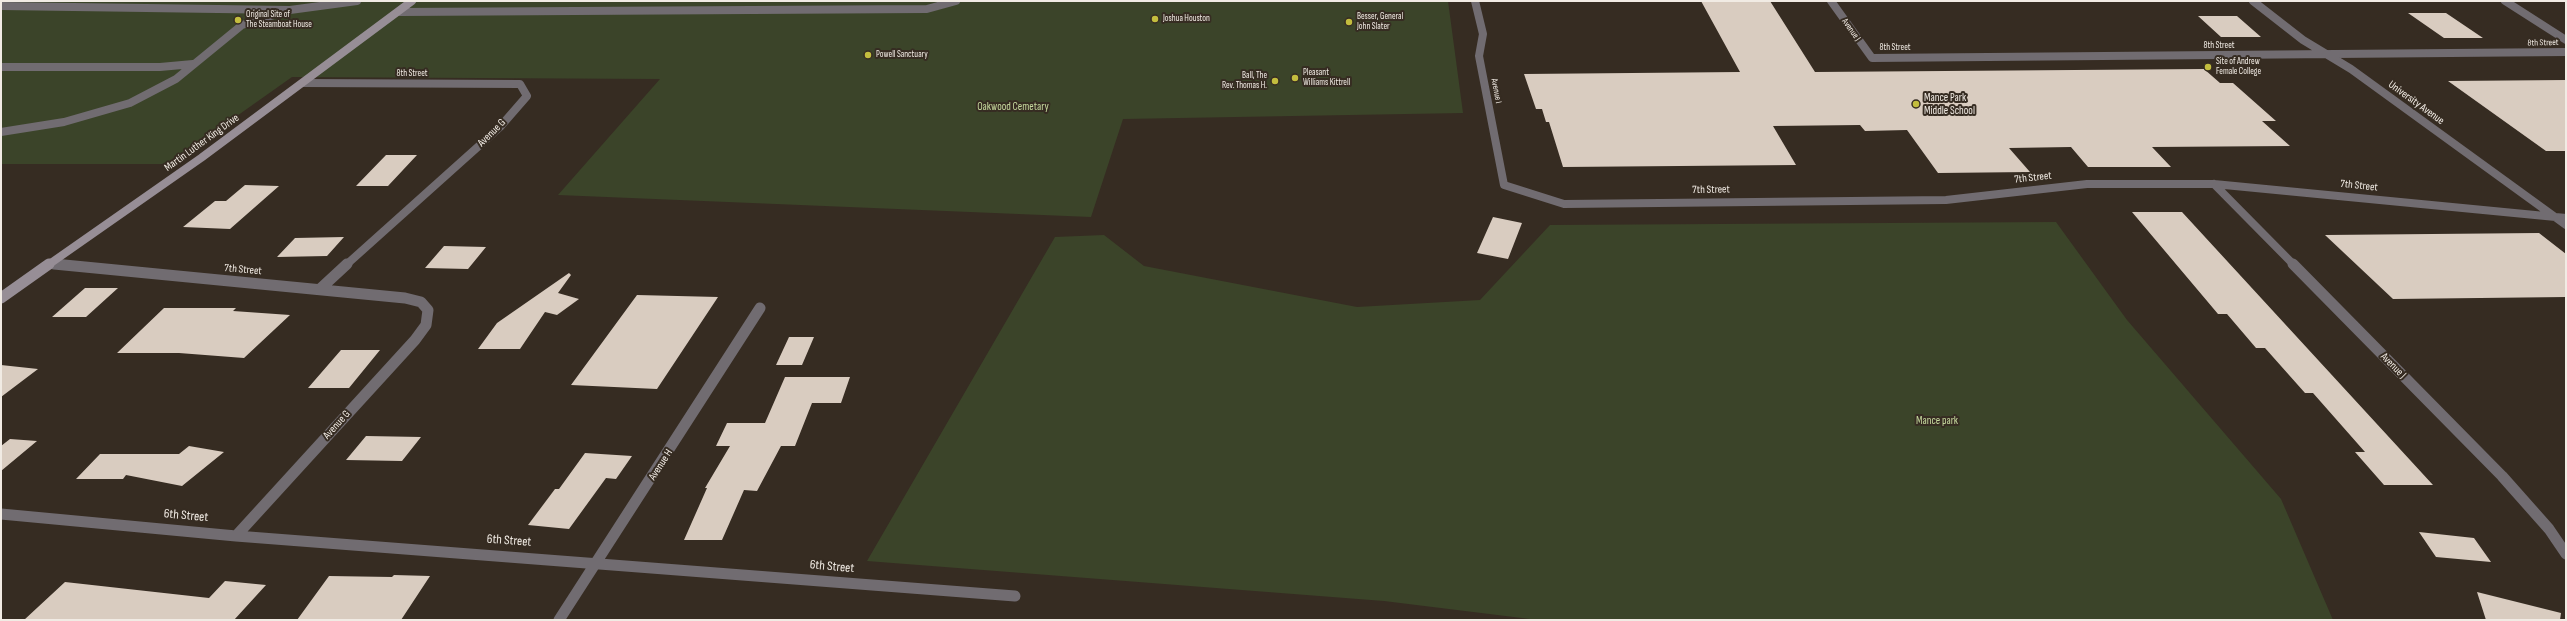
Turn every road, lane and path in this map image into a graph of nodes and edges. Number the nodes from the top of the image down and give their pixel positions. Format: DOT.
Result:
graph roads {
  1 [pos="357,1"];
  2 [pos="412,1"];
  3 [pos="956,1"];
  4 [pos="1475,1"];
  5 [pos="1831,1"];
  6 [pos="2253,1"];
  7 [pos="2504,1"];
  8 [pos="1,6"];
  9 [pos="290,10"];
  10 [pos="400,12"];
  11 [pos="2566,40"];
  12 [pos="2566,52"];
  13 [pos="2328,55"];
  14 [pos="1872,58"];
  15 [pos="193,64"];
  16 [pos="1,67"];
  17 [pos="304,83"];
  18 [pos="520,84"];
  19 [pos="1,132"];
  20 [pos="2214,184"];
  21 [pos="1504,185"];
  22 [pos="2556,218"];
  23 [pos="2566,218"];
  24 [pos="2566,225"];
  25 [pos="51,264"];
  26 [pos="320,289"];
  27 [pos="1,298"];
  28 [pos="760,308"];
  29 [pos="428,310"];
  30 [pos="1,514"];
  31 [pos="236,536"];
  32 [pos="2566,554"];
  33 [pos="598,563"];
  34 [pos="1015,596"];
  35 [pos="559,620"];
  1 -- 9 [label="street"];
  2 -- 10 [label="street, Martin Luther King Drive"];
  3 -- 10 [label="street"];
  4 -- 21 [label="street, Avenue I"];
  5 -- 14 [label="street, Avenue J"];
  6 -- 13 [label="street, University Avenue"];
  7 -- 11 [label="street"];
  8 -- 9 [label="street"];
  9 -- 15 [label="street"];
  10 -- 17 [label="street, Martin Luther King Drive"];
  12 -- 13 [label="street, 8th Street"];
  13 -- 14 [label="street, 8th Street"];
  13 -- 22 [label="street, University Avenue"];
  15 -- 16 [label="street"];
  15 -- 19 [label="street"];
  17 -- 18 [label="street, 8th Street"];
  17 -- 25 [label="street, Martin Luther King Drive"];
  18 -- 26 [label="street, Avenue G"];
  20 -- 21 [label="street, 7th Street"];
  20 -- 22 [label="street, 7th Street"];
  20 -- 32 [label="street, Avenue J"];
  22 -- 23 [label="street, 7th Street"];
  22 -- 24 [label="street, University Avenue"];
  25 -- 26 [label="street, 7th Street"];
  25 -- 27 [label="street, Martin Luther King Drive"];
  26 -- 29 [label="street, 7th Street"];
  28 -- 33 [label="street, Avenue H"];
  29 -- 31 [label="street, Avenue G"];
  30 -- 31 [label="street, 6th Street"];
  31 -- 33 [label="street, 6th Street"];
  33 -- 34 [label="street, 6th Street"];
  33 -- 35 [label="street, Avenue H"];
}
